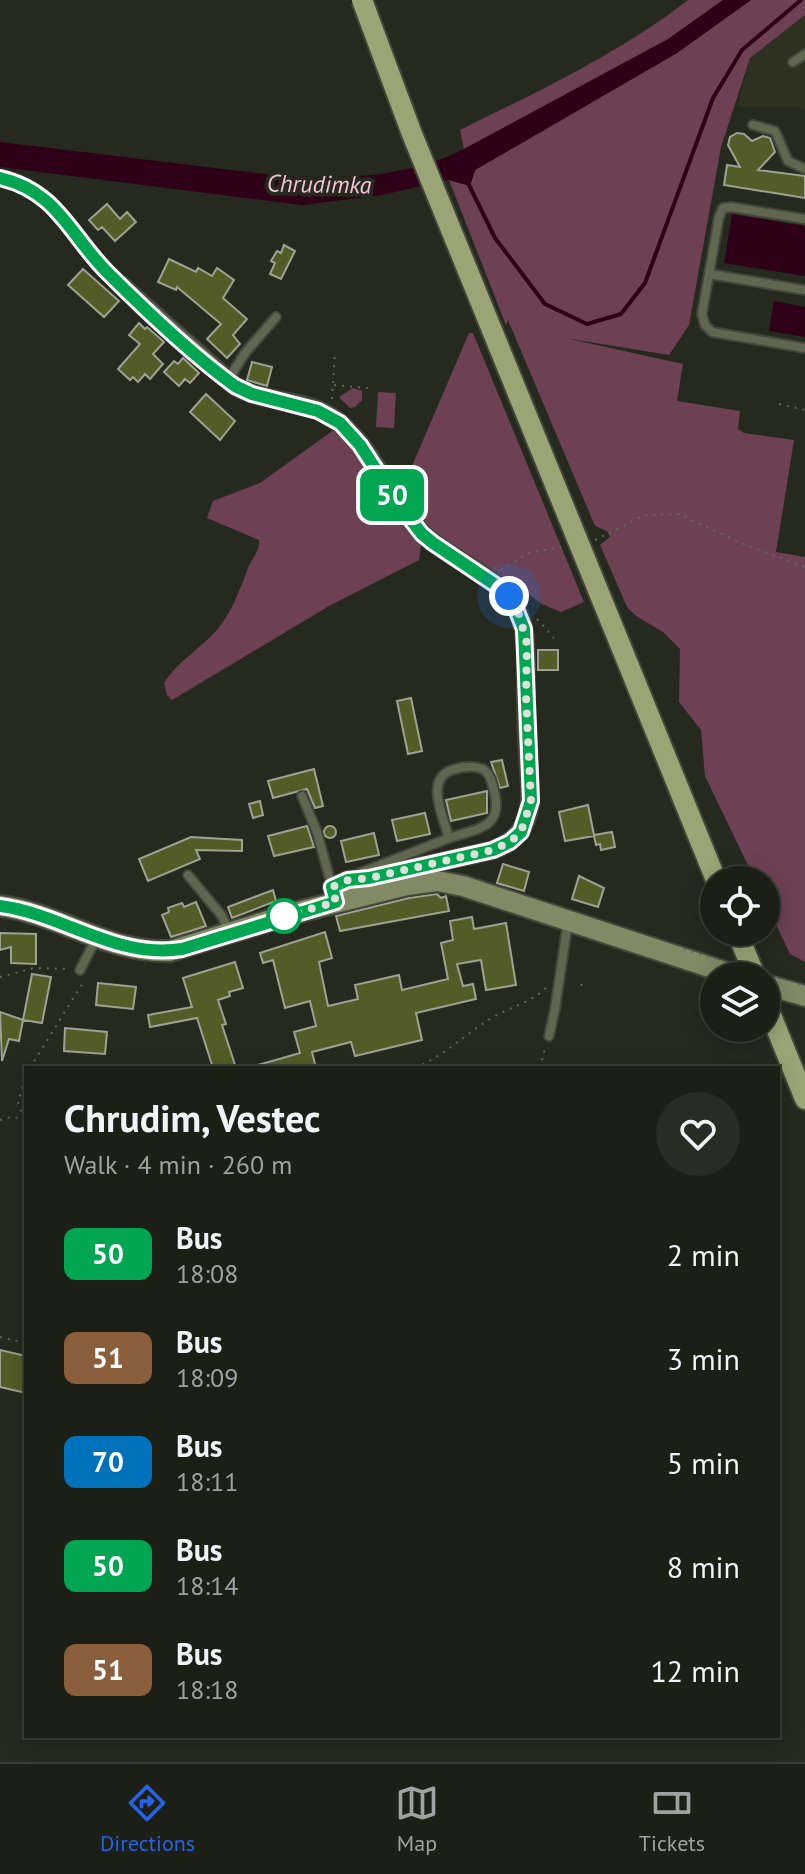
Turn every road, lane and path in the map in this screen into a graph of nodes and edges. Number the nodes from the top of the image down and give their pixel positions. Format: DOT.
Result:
graph roads {
  1 [pos="362,0"];
  2 [pos="805,54"];
  3 [pos="793,62"];
  4 [pos="753,125"];
  5 [pos="805,169"];
  6 [pos="0,178"];
  7 [pos="805,219"];
  8 [pos="709,274"];
  9 [pos="121,285"];
  10 [pos="805,290"];
  11 [pos="276,317"];
  12 [pos="805,348"];
  13 [pos="335,352"];
  14 [pos="228,381"];
  15 [pos="333,385"];
  16 [pos="367,394"];
  17 [pos="779,404"];
  18 [pos="805,410"];
  19 [pos="331,416"];
  20 [pos="586,542"];
  21 [pos="572,545"];
  22 [pos="805,567"];
  23 [pos="488,579"];
  24 [pos="302,796"];
  25 [pos="449,838"];
  26 [pos="710,866"];
  27 [pos="188,875"];
  28 [pos="352,879"];
  29 [pos="334,894"];
  30 [pos="0,906"];
  31 [pos="568,920"];
  32 [pos="230,933"];
  33 [pos="97,937"];
  34 [pos="686,955"];
  35 [pos="703,962"];
  36 [pos="561,968"];
  37 [pos="80,970"];
  38 [pos="0,977"];
  39 [pos="805,986"];
  40 [pos="780,989"];
  41 [pos="805,996"];
  42 [pos="549,1036"];
  43 [pos="780,1037"];
  44 [pos="31,1066"];
  45 [pos="419,1066"];
  46 [pos="541,1066"];
  47 [pos="24,1082"];
  48 [pos="805,1099"];
  49 [pos="24,1117"];
  50 [pos="24,1119"];
  51 [pos="0,1120"];
  52 [pos="0,1337"];
  53 [pos="24,1343"];
  1 -- 26 [label="main road, bridge"];
  2 -- 3 [label="lane"];
  4 -- 5 [label="lane"];
  6 -- 9 [label="lane"];
  7 -- 8 [label="lane"];
  8 -- 10 [label="lane"];
  8 -- 12 [label="lane"];
  9 -- 14 [label="street"];
  11 -- 14 [label="lane"];
  13 -- 15 [label="path"];
  14 -- 19 [label="street"];
  15 -- 16 [label="path"];
  15 -- 19 [label="path"];
  17 -- 18 [label="path"];
  19 -- 23 [label="street"];
  20 -- 22 [label="path"];
  21 -- 23 [label="path"];
  23 -- 28 [label="street"];
  24 -- 29 [label="lane"];
  25 -- 25 [label="lane"];
  25 -- 28 [label="lane"];
  27 -- 32 [label="lane"];
  28 -- 29 [label="street"];
  29 -- 31 [label="street"];
  29 -- 32 [label="street"];
  30 -- 33 [label="street"];
  31 -- 34 [label="street"];
  31 -- 36 [label="lane"];
  32 -- 33 [label="street"];
  33 -- 37 [label="lane"];
  34 -- 35 [label="street"];
  34 -- 39 [label="path, bridge"];
  36 -- 42 [label="lane"];
  36 -- 45 [label="path"];
  37 -- 38 [label="path"];
  37 -- 44 [label="path"];
  40 -- 41 [label="street"];
  42 -- 46 [label="path"];
  43 -- 48 [label="main road"];
  47 -- 49 [label="path"];
  50 -- 51 [label="path"];
  52 -- 53 [label="path"];
}
